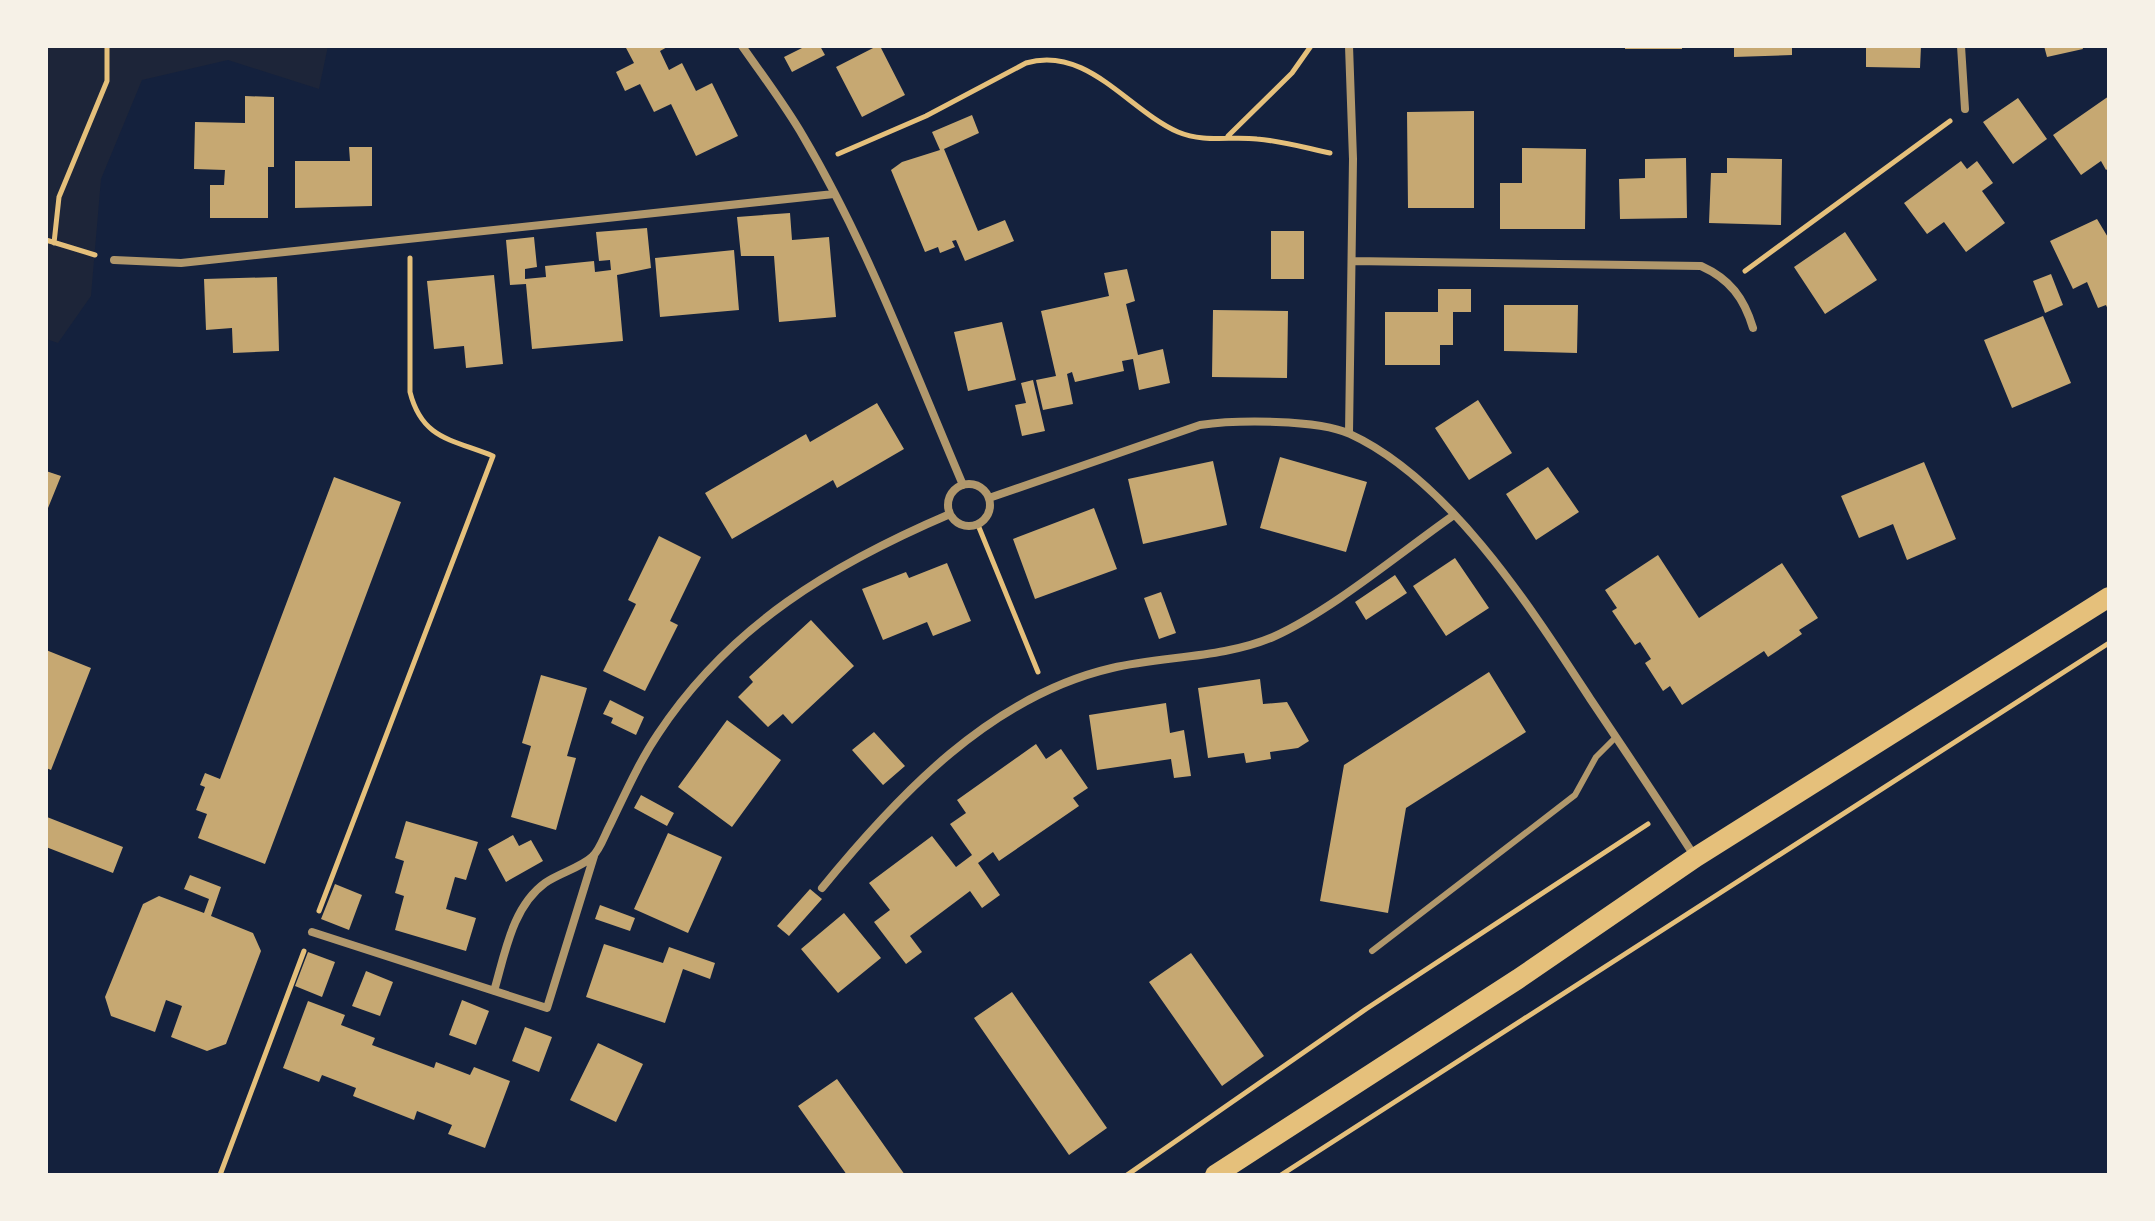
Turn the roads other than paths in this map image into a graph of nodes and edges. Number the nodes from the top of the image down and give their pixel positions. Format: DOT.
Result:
graph roads {
  1 [pos="742,46"];
  2 [pos="1349,46"];
  3 [pos="1961,46"];
  4 [pos="1965,109"];
  5 [pos="834,194"];
  6 [pos="114,260"];
  7 [pos="1352,261"];
  8 [pos="1753,328"];
  9 [pos="1349,433"];
  10 [pos="963,485"];
  11 [pos="989,498"];
  12 [pos="950,514"];
  13 [pos="1454,515"];
  14 [pos="2109,597"];
  15 [pos="1616,737"];
  16 [pos="594,856"];
  17 [pos="1696,857"];
  18 [pos="822,888"];
  19 [pos="312,932"];
  20 [pos="1372,951"];
  21 [pos="494,991"];
  22 [pos="1215,1175"];
  1 -- 5 [label="street"];
  2 -- 7 [label="street"];
  3 -- 4 [label="street"];
  5 -- 6 [label="street"];
  5 -- 10 [label="street"];
  7 -- 8 [label="street"];
  7 -- 9 [label="street"];
  9 -- 11 [label="street"];
  9 -- 13 [label="street"];
  10 -- 11 [label="street"];
  10 -- 12 [label="street"];
  11 -- 12 [label="street"];
  12 -- 16 [label="street"];
  13 -- 15 [label="street"];
  13 -- 18 [label="street"];
  14 -- 17 [label="main road"];
  15 -- 17 [label="street"];
  15 -- 20 [label="lane"];
  16 -- 21 [label="street"];
  16 -- 21 [label="street"];
  17 -- 22 [label="main road"];
  19 -- 21 [label="street"];
}
